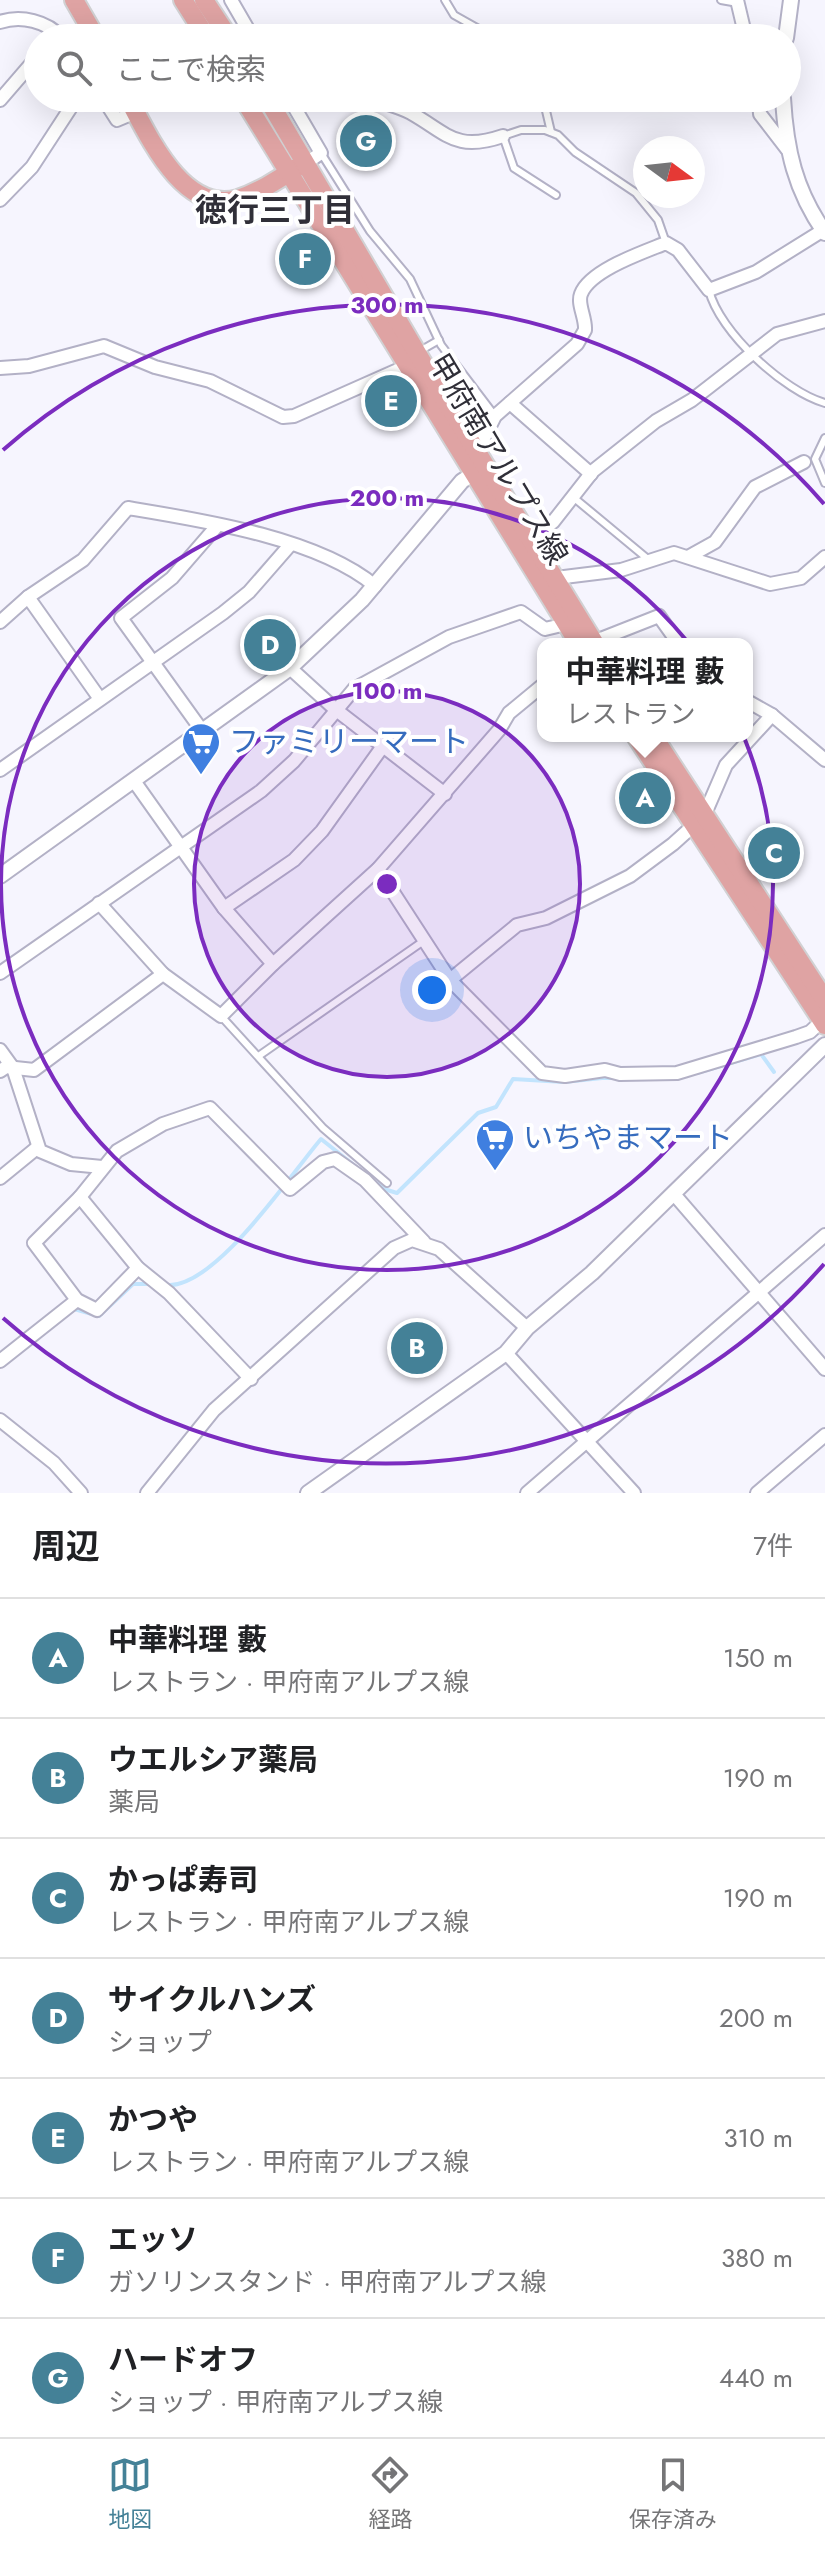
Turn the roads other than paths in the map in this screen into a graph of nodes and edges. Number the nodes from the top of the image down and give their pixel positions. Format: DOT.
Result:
graph roads {
  1 [pos="183,0"];
  2 [pos="204,0"];
  3 [pos="231,0"];
  4 [pos="456,0"];
  5 [pos="721,0"];
  6 [pos="791,0"];
  7 [pos="738,2"];
  8 [pos="78,3"];
  9 [pos="447,3"];
  10 [pos="0,22"];
  11 [pos="35,24"];
  12 [pos="89,24"];
  13 [pos="198,24"];
  14 [pos="220,24"];
  15 [pos="245,24"];
  16 [pos="470,24"];
  17 [pos="743,24"];
  18 [pos="788,24"];
  19 [pos="24,72"];
  20 [pos="0,100"];
  21 [pos="68,112"];
  22 [pos="112,112"];
  23 [pos="125,112"];
  24 [pos="136,112"];
  25 [pos="251,112"];
  26 [pos="278,112"];
  27 [pos="295,112"];
  28 [pos="408,112"];
  29 [pos="546,112"];
  30 [pos="760,112"];
  31 [pos="784,112"];
  32 [pos="551,132"];
  33 [pos="503,136"];
  34 [pos="787,149"];
  35 [pos="313,158"];
  36 [pos="288,174"];
  37 [pos="556,195"];
  38 [pos="0,200"];
  39 [pos="824,231"];
  40 [pos="666,243"];
  41 [pos="709,290"];
  42 [pos="825,321"];
  43 [pos="439,340"];
  44 [pos="751,356"];
  45 [pos="413,359"];
  46 [pos="0,368"];
  47 [pos="510,403"];
  48 [pos="825,403"];
  49 [pos="495,416"];
  50 [pos="825,438"];
  51 [pos="804,462"];
  52 [pos="479,464"];
  53 [pos="591,474"];
  54 [pos="825,483"];
  55 [pos="573,497"];
  56 [pos="217,526"];
  57 [pos="532,538"];
  58 [pos="290,545"];
  59 [pos="688,557"];
  60 [pos="825,557"];
  61 [pos="651,562"];
  62 [pos="556,578"];
  63 [pos="375,586"];
  64 [pos="28,597"];
  65 [pos="0,622"];
  66 [pos="566,624"];
  67 [pos="583,638"];
  68 [pos="586,638"];
  69 [pos="602,638"];
  70 [pos="675,638"];
  71 [pos="153,661"];
  72 [pos="290,668"];
  73 [pos="537,690"];
  74 [pos="100,699"];
  75 [pos="753,704"];
  76 [pos="335,709"];
  77 [pos="772,715"];
  78 [pos="203,732"];
  79 [pos="753,736"];
  80 [pos="640,742"];
  81 [pos="656,742"];
  82 [pos="747,742"];
  83 [pos="383,746"];
  84 [pos="825,760"];
  85 [pos="0,770"];
  86 [pos="134,781"];
  87 [pos="445,794"];
  88 [pos="698,821"];
  89 [pos="179,848"];
  90 [pos="378,869"];
  91 [pos="0,876"];
  92 [pos="99,903"];
  93 [pos="224,908"];
  94 [pos="425,940"];
  95 [pos="273,964"];
  96 [pos="0,973"];
  97 [pos="163,974"];
  98 [pos="450,980"];
  99 [pos="825,1000"];
  100 [pos="221,1016"];
  101 [pos="824,1022"];
  102 [pos="825,1045"];
  103 [pos="0,1050"];
  104 [pos="260,1055"];
  105 [pos="6,1069"];
  106 [pos="38,1147"];
  107 [pos="102,1167"];
  108 [pos="0,1178"];
  109 [pos="387,1183"];
  110 [pos="673,1193"];
  111 [pos="80,1197"];
  112 [pos="825,1235"];
  113 [pos="424,1242"];
  114 [pos="138,1268"];
  115 [pos="759,1293"];
  116 [pos="77,1300"];
  117 [pos="527,1328"];
  118 [pos="506,1353"];
  119 [pos="0,1361"];
  120 [pos="825,1369"];
  121 [pos="251,1379"];
  122 [pos="0,1420"];
  123 [pos="825,1435"];
  124 [pos="587,1441"];
  125 [pos="81,1493"];
  126 [pos="147,1493"];
  127 [pos="308,1493"];
  128 [pos="527,1493"];
  129 [pos="634,1493"];
  130 [pos="757,1493"];
  1 -- 13 [label="main road"];
  2 -- 14 [label="main road"];
  3 -- 15 [label="street"];
  4 -- 9 [label="lane"];
  5 -- 7 [label="lane"];
  6 -- 18 [label="street"];
  7 -- 17 [label="street"];
  8 -- 12 [label="main road"];
  9 -- 16 [label="lane"];
  10 -- 11 [label="street"];
  19 -- 20 [label="street"];
  21 -- 38 [label="street"];
  22 -- 23 [label="street"];
  24 -- 36 [label="main road"];
  25 -- 36 [label="main road, 甲府南アルプス線"];
  26 -- 35 [label="main road, 甲府南アルプス線"];
  27 -- 35 [label="street"];
  28 -- 33 [label="street"];
  29 -- 32 [label="lane"];
  30 -- 34 [label="street"];
  31 -- 34 [label="street"];
  32 -- 33 [label="lane"];
  32 -- 40 [label="lane"];
  33 -- 37 [label="lane"];
  34 -- 39 [label="street"];
  35 -- 36 [label="main road"];
  35 -- 43 [label="lane"];
  35 -- 45 [label="main road, 甲府南アルプス線"];
  36 -- 45 [label="main road, 甲府南アルプス線"];
  39 -- 41 [label="street"];
  40 -- 41 [label="street"];
  40 -- 47 [label="street"];
  41 -- 44 [label="lane"];
  42 -- 44 [label="street"];
  43 -- 45 [label="lane"];
  43 -- 49 [label="lane"];
  44 -- 48 [label="lane"];
  44 -- 53 [label="street"];
  45 -- 46 [label="street"];
  45 -- 52 [label="main road, 甲府南アルプス線"];
  47 -- 49 [label="street"];
  47 -- 53 [label="street"];
  49 -- 52 [label="street"];
  50 -- 54 [label="lane"];
  51 -- 59 [label="street"];
  52 -- 57 [label="main road, 甲府南アルプス線"];
  52 -- 63 [label="street"];
  52 -- 66 [label="main road, 甲府南アルプス線"];
  53 -- 55 [label="street"];
  55 -- 57 [label="street"];
  55 -- 61 [label="lane"];
  56 -- 58 [label="street"];
  56 -- 64 [label="street"];
  56 -- 71 [label="street"];
  57 -- 62 [label="main road, 甲府南アルプス線"];
  58 -- 63 [label="street"];
  58 -- 71 [label="street"];
  59 -- 60 [label="street"];
  59 -- 61 [label="street"];
  61 -- 62 [label="street"];
  62 -- 68 [label="main road, 甲府南アルプス線"];
  63 -- 72 [label="street"];
  64 -- 65 [label="street"];
  64 -- 74 [label="street"];
  66 -- 67 [label="main road, 甲府南アルプス線"];
  66 -- 76 [label="street"];
  69 -- 70 [label="street"];
  71 -- 74 [label="street"];
  71 -- 78 [label="street"];
  72 -- 76 [label="street"];
  72 -- 78 [label="street"];
  73 -- 87 [label="street"];
  74 -- 85 [label="street"];
  75 -- 77 [label="street"];
  76 -- 83 [label="street"];
  76 -- 89 [label="street"];
  77 -- 79 [label="street"];
  77 -- 84 [label="street"];
  78 -- 86 [label="street"];
  80 -- 88 [label="main road"];
  81 -- 88 [label="main road"];
  82 -- 88 [label="street"];
  83 -- 87 [label="street"];
  83 -- 93 [label="street"];
  86 -- 89 [label="street"];
  86 -- 91 [label="street"];
  87 -- 90 [label="street"];
  88 -- 98 [label="street"];
  88 -- 99 [label="main road"];
  88 -- 101 [label="main road"];
  89 -- 92 [label="street"];
  89 -- 93 [label="street"];
  90 -- 94 [label="street"];
  90 -- 95 [label="street"];
  92 -- 96 [label="street"];
  92 -- 97 [label="street"];
  93 -- 95 [label="street"];
  94 -- 98 [label="street"];
  94 -- 104 [label="lane"];
  95 -- 100 [label="street"];
  97 -- 100 [label="street"];
  97 -- 105 [label="street"];
  98 -- 101 [label="street"];
  100 -- 104 [label="lane"];
  102 -- 110 [label="street"];
  103 -- 105 [label="street"];
  104 -- 109 [label="lane"];
  105 -- 106 [label="street"];
  106 -- 107 [label="street"];
  106 -- 108 [label="street"];
  107 -- 111 [label="street"];
  107 -- 113 [label="street"];
  110 -- 115 [label="street"];
  110 -- 117 [label="street"];
  111 -- 114 [label="street"];
  111 -- 116 [label="street"];
  112 -- 115 [label="street"];
  113 -- 117 [label="street"];
  113 -- 121 [label="street"];
  114 -- 116 [label="street"];
  114 -- 121 [label="street"];
  115 -- 120 [label="street"];
  115 -- 124 [label="street"];
  116 -- 119 [label="street"];
  117 -- 118 [label="street"];
  118 -- 124 [label="street"];
  118 -- 127 [label="street"];
  121 -- 126 [label="street"];
  122 -- 125 [label="street"];
  123 -- 130 [label="street"];
  124 -- 128 [label="street"];
  124 -- 129 [label="street"];
}
